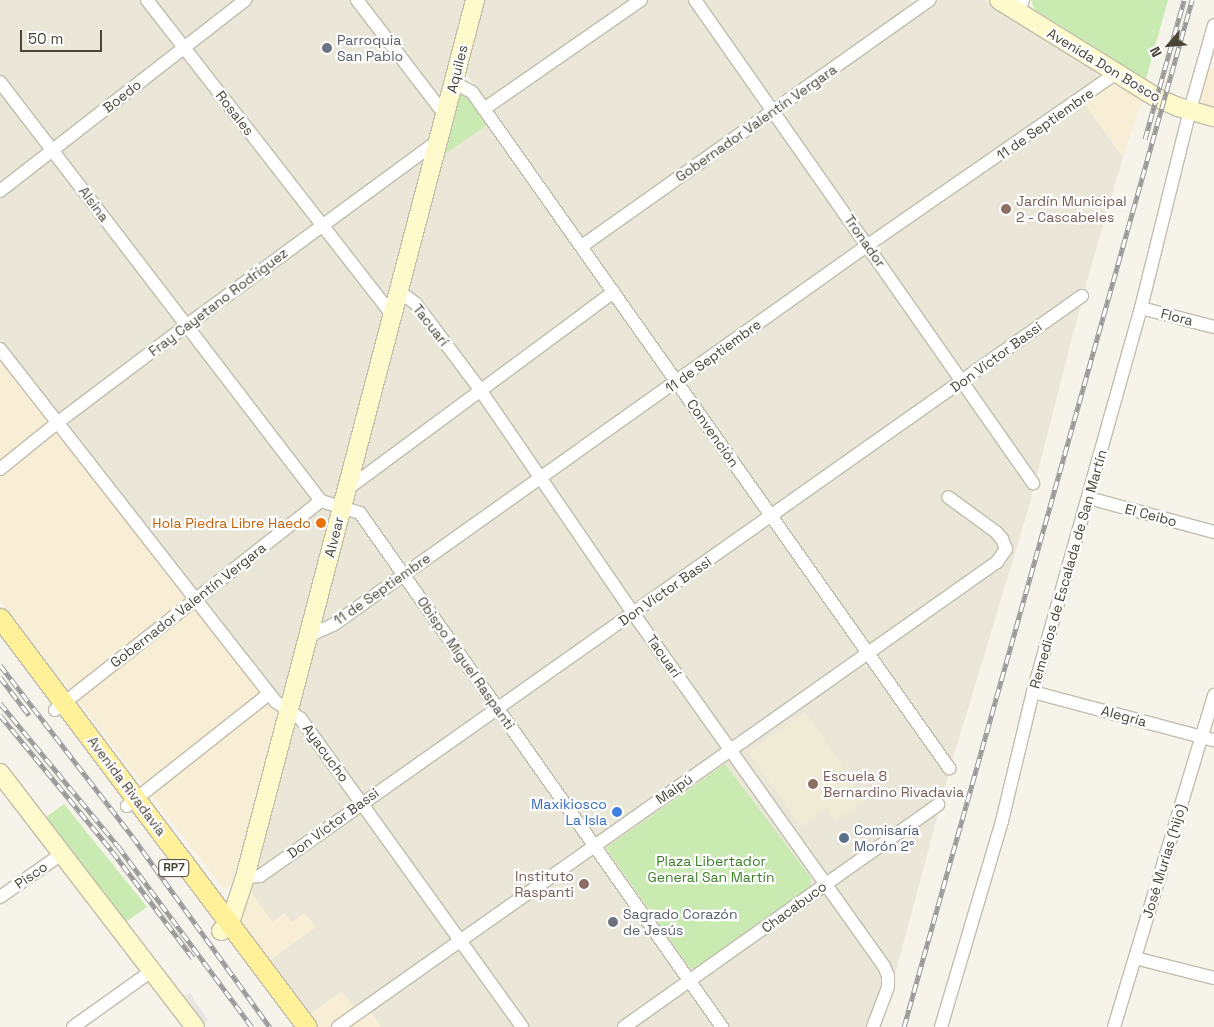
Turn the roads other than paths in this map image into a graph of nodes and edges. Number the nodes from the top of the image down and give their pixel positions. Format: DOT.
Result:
graph roads {
  1 [pos="148,0"];
  2 [pos="245,0"];
  3 [pos="357,0"];
  4 [pos="475,0"];
  5 [pos="640,0"];
  6 [pos="695,0"];
  7 [pos="930,0"];
  8 [pos="999,0"];
  9 [pos="1020,6"];
  10 [pos="1214,25"];
  11 [pos="184,47"];
  12 [pos="1116,73"];
  13 [pos="0,82"];
  14 [pos="454,82"];
  15 [pos="484,109"];
  16 [pos="1190,110"];
  17 [pos="772,111"];
  18 [pos="445,115"];
  19 [pos="1214,117"];
  20 [pos="440,139"];
  21 [pos="53,150"];
  22 [pos="0,191"];
  23 [pos="322,226"];
  24 [pos="868,245"];
  25 [pos="582,246"];
  26 [pos="399,291"];
  27 [pos="614,292"];
  28 [pos="1082,296"];
  29 [pos="1141,308"];
  30 [pos="392,315"];
  31 [pos="187,325"];
  32 [pos="1214,327"];
  33 [pos="0,349"];
  34 [pos="678,382"];
  35 [pos="962,382"];
  36 [pos="481,392"];
  37 [pos="57,423"];
  38 [pos="0,469"];
  39 [pos="540,478"];
  40 [pos="1033,483"];
  41 [pos="346,490"];
  42 [pos="948,497"];
  43 [pos="1089,498"];
  44 [pos="321,501"];
  45 [pos="341,507"];
  46 [pos="772,517"];
  47 [pos="1214,532"];
  48 [pos="404,574"];
  49 [pos="194,599"];
  50 [pos="633,613"];
  51 [pos="0,618"];
  52 [pos="308,636"];
  53 [pos="0,638"];
  54 [pos="866,653"];
  55 [pos="1033,692"];
  56 [pos="268,694"];
  57 [pos="1214,695"];
  58 [pos="60,706"];
  59 [pos="498,708"];
  60 [pos="290,710"];
  61 [pos="1201,736"];
  62 [pos="1214,740"];
  63 [pos="730,750"];
  64 [pos="948,768"];
  65 [pos="0,773"];
  66 [pos="132,802"];
  67 [pos="362,803"];
  68 [pos="938,805"];
  69 [pos="594,845"];
  70 [pos="63,853"];
  71 [pos="245,877"];
  72 [pos="827,884"];
  73 [pos="0,897"];
  74 [pos="226,927"];
  75 [pos="460,939"];
  76 [pos="1135,958"];
  77 [pos="153,970"];
  78 [pos="1214,978"];
  79 [pos="691,981"];
  80 [pos="73,1027"];
  81 [pos="195,1027"];
  82 [pos="291,1027"];
  83 [pos="307,1027"];
  84 [pos="338,1027"];
  85 [pos="522,1027"];
  86 [pos="624,1027"];
  87 [pos="722,1027"];
  88 [pos="873,1027"];
  89 [pos="941,1027"];
  90 [pos="1114,1027"];
  1 -- 11 [label="street, Rosales"];
  2 -- 11 [label="street, Boedo"];
  3 -- 18 [label="street"];
  4 -- 14 [label="street, Aquiles"];
  5 -- 15 [label="street"];
  6 -- 17 [label="street, Tronador"];
  7 -- 17 [label="street, Gobernador Valentín Vergara"];
  8 -- 9 [label="street, Avenida Don Bosco"];
  9 -- 12 [label="street, Avenida Don Bosco"];
  10 -- 16 [label="street, Remedios de Escalada de San Martín"];
  11 -- 21 [label="street, Boedo"];
  11 -- 23 [label="street, Rosales"];
  12 -- 16 [label="street, Avenida Don Bosco"];
  12 -- 24 [label="street, 11 de Septiembre"];
  13 -- 21 [label="street, Alsina"];
  14 -- 15 [label="street, Convención"];
  14 -- 18 [label="street, Aquiles"];
  15 -- 25 [label="street, Convención"];
  16 -- 19 [label="street, Avenida Don Bosco"];
  16 -- 29 [label="street, Remedios de Escalada de San Martín"];
  17 -- 24 [label="street, Tronador"];
  17 -- 25 [label="street, Gobernador Valentín Vergara"];
  18 -- 20 [label="street, Aquiles"];
  20 -- 23 [label="street, Fray Cayetano Rodríguez"];
  20 -- 26 [label="street, Alvear"];
  21 -- 22 [label="street, Boedo"];
  21 -- 31 [label="street, Alsina"];
  23 -- 30 [label="street, Tacuarí"];
  23 -- 31 [label="street, Fray Cayetano Rodríguez"];
  24 -- 34 [label="street, 11 de Septiembre"];
  24 -- 35 [label="street, Tronador"];
  25 -- 27 [label="street, Convención"];
  26 -- 30 [label="street, Alvear"];
  26 -- 36 [label="street, Tacuarí"];
  27 -- 34 [label="street, Convención"];
  27 -- 36 [label="street"];
  28 -- 35 [label="street, Don Víctor Bassi"];
  29 -- 32 [label="street, Flora"];
  29 -- 43 [label="street, Remedios de Escalada de San Martín"];
  30 -- 41 [label="street, Alvear"];
  31 -- 37 [label="street, Fray Cayetano Rodríguez"];
  31 -- 44 [label="street"];
  33 -- 37 [label="street, Ayacucho"];
  34 -- 39 [label="street, 11 de Septiembre"];
  34 -- 46 [label="street, Convención"];
  35 -- 40 [label="street, Tronador"];
  35 -- 46 [label="street, Don Víctor Bassi"];
  36 -- 39 [label="street, Tacuarí"];
  36 -- 41 [label="street"];
  37 -- 38 [label="street, Fray Cayetano Rodríguez"];
  37 -- 49 [label="street, Ayacucho"];
  39 -- 48 [label="street, 11 de Septiembre"];
  39 -- 50 [label="street, Tacuarí"];
  41 -- 45 [label="street, Alvear"];
  42 -- 54 [label="street, Maipú"];
  43 -- 47 [label="street, El Ceibo"];
  43 -- 55 [label="street, Remedios de Escalada de San Martín"];
  44 -- 45 [label="street, Obispo Miguel Raspanti"];
  44 -- 49 [label="street, Gobernador Valentín Vergara"];
  45 -- 48 [label="street, Obispo Miguel Raspanti"];
  45 -- 52 [label="street, Alvear"];
  46 -- 50 [label="street, Don Víctor Bassi"];
  46 -- 54 [label="street, Convención"];
  48 -- 52 [label="street, 11 de Septiembre"];
  48 -- 59 [label="street, Obispo Miguel Raspanti"];
  49 -- 56 [label="street, Ayacucho"];
  49 -- 58 [label="street, Gobernador Valentín Vergara"];
  50 -- 59 [label="street, Don Víctor Bassi"];
  50 -- 63 [label="street, Tacuarí"];
  51 -- 58 [label="main road, Avenida Rivadavia / RP7"];
  52 -- 60 [label="street, Alvear"];
  53 -- 58 [label="main road, Avenida Rivadavia / RP7"];
  54 -- 63 [label="street, Maipú"];
  54 -- 64 [label="street, Convención"];
  55 -- 61 [label="street, Alegría"];
  55 -- 89 [label="street, Remedios de Escalada de San Martín"];
  56 -- 60 [label="street, Ayacucho"];
  56 -- 66 [label="street"];
  57 -- 61 [label="street, José Murias (hijo)"];
  58 -- 66 [label="main road, Avenida Rivadavia / RP7"];
  59 -- 67 [label="street, Don Víctor Bassi"];
  59 -- 69 [label="street, Obispo Miguel Raspanti"];
  60 -- 67 [label="street, Ayacucho"];
  60 -- 71 [label="street, Alvear"];
  61 -- 62 [label="street, Alegría"];
  61 -- 76 [label="street, José Murias (hijo)"];
  63 -- 69 [label="street, Maipú"];
  63 -- 72 [label="street, Tacuarí"];
  65 -- 70 [label="street"];
  66 -- 74 [label="main road, Avenida Rivadavia / RP7"];
  67 -- 71 [label="street, Don Víctor Bassi"];
  67 -- 75 [label="street, Ayacucho"];
  68 -- 72 [label="street, Chacabuco"];
  69 -- 75 [label="street, Maipú"];
  69 -- 79 [label="street, Obispo Miguel Raspanti"];
  70 -- 73 [label="street, Pisco"];
  70 -- 77 [label="street"];
  71 -- 74 [label="street, Alvear"];
  72 -- 79 [label="street, Chacabuco"];
  72 -- 88 [label="street, Tacuarí"];
  74 -- 82 [label="main road, Avenida Rivadavia / RP7"];
  74 -- 83 [label="main road, Avenida Rivadavia / RP7"];
  75 -- 84 [label="street, Maipú"];
  75 -- 85 [label="street, Ayacucho"];
  76 -- 78 [label="street"];
  76 -- 90 [label="street, José Murias (hijo)"];
  77 -- 80 [label="street"];
  77 -- 81 [label="street"];
  79 -- 86 [label="street, Chacabuco"];
  79 -- 87 [label="street, Obispo Miguel Raspanti"];
}
